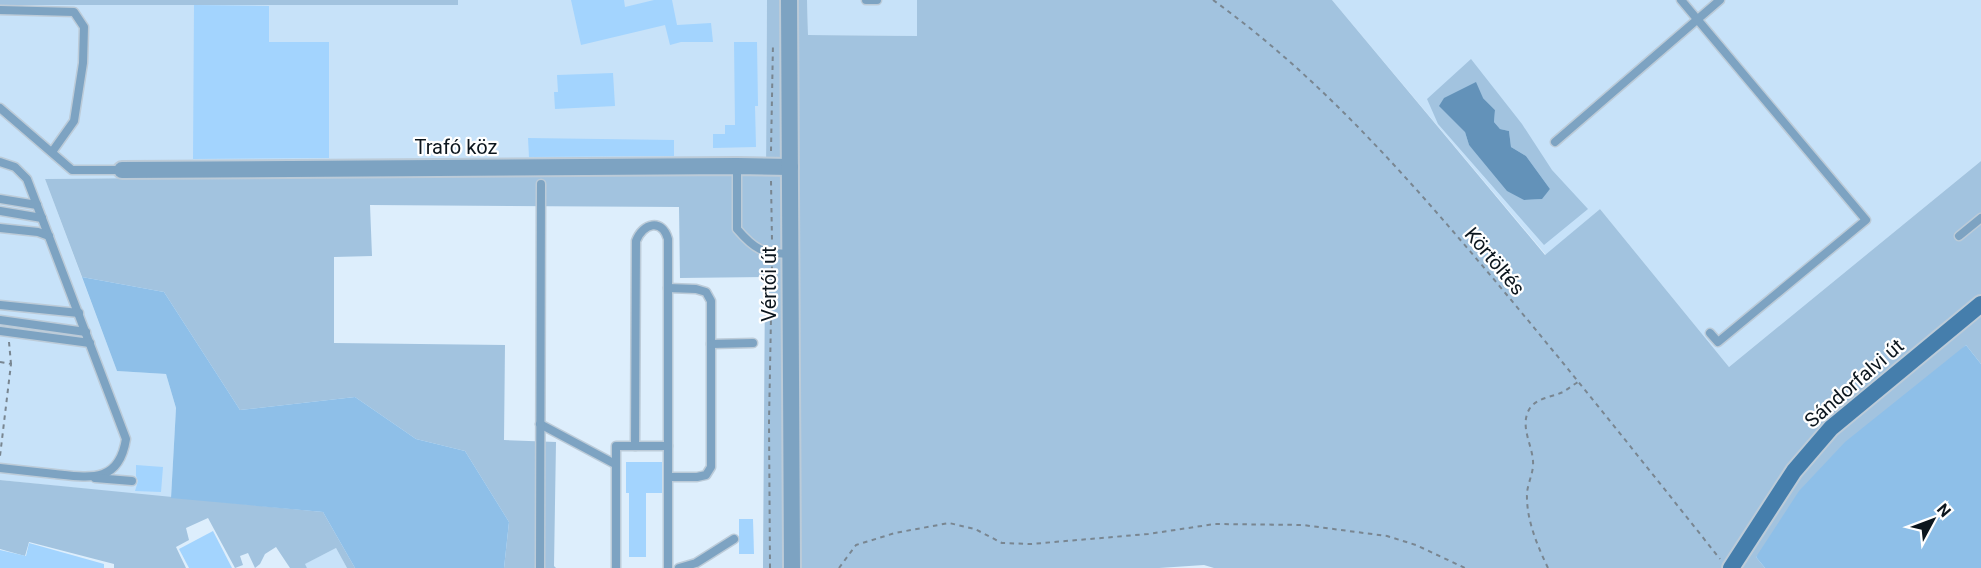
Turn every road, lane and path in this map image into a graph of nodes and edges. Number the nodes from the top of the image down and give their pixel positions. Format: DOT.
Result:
graph roads {
  1 [pos="789,0"];
  2 [pos="866,0"];
  3 [pos="877,0"];
  4 [pos="1213,0"];
  5 [pos="1681,0"];
  6 [pos="1720,0"];
  7 [pos="0,10"];
  8 [pos="1697,19"];
  9 [pos="772,49"];
  10 [pos="0,108"];
  11 [pos="1555,142"];
  12 [pos="52,152"];
  13 [pos="0,162"];
  14 [pos="737,166"];
  15 [pos="771,167"];
  16 [pos="790,167"];
  17 [pos="122,170"];
  18 [pos="541,184"];
  19 [pos="0,199"];
  20 [pos="38,205"];
  21 [pos="0,211"];
  22 [pos="42,218"];
  23 [pos="1981,218"];
  24 [pos="0,228"];
  25 [pos="50,236"];
  26 [pos="1959,236"];
  27 [pos="773,253"];
  28 [pos="790,254"];
  29 [pos="668,288"];
  30 [pos="1981,304"];
  31 [pos="0,305"];
  32 [pos="79,313"];
  33 [pos="0,320"];
  34 [pos="4,332"];
  35 [pos="86,332"];
  36 [pos="1710,333"];
  37 [pos="90,343"];
  38 [pos="711,344"];
  39 [pos="753,344"];
  40 [pos="0,362"];
  41 [pos="11,364"];
  42 [pos="1579,381"];
  43 [pos="540,424"];
  44 [pos="635,446"];
  45 [pos="668,446"];
  46 [pos="0,456"];
  47 [pos="615,464"];
  48 [pos="0,468"];
  49 [pos="669,477"];
  50 [pos="91,478"];
  51 [pos="132,481"];
  52 [pos="734,539"];
  53 [pos="1725,563"];
  54 [pos="540,568"];
  55 [pos="616,568"];
  56 [pos="668,568"];
  57 [pos="679,568"];
  58 [pos="770,568"];
  59 [pos="792,568"];
  60 [pos="839,568"];
  61 [pos="1465,568"];
  62 [pos="1548,568"];
  1 -- 16 [label="street, Vértói út"];
  2 -- 3 [label="lane"];
  4 -- 42 [label="path, Körtöltés"];
  5 -- 8 [label="lane"];
  6 -- 8 [label="lane"];
  7 -- 12 [label="lane"];
  8 -- 11 [label="lane"];
  8 -- 36 [label="lane"];
  9 -- 15 [label="path"];
  10 -- 12 [label="lane"];
  12 -- 17 [label="lane"];
  13 -- 20 [label="lane"];
  14 -- 15 [label="street, Trafó köz"];
  14 -- 17 [label="street, Trafó köz"];
  14 -- 27 [label="lane"];
  15 -- 16 [label="street, Trafó köz"];
  15 -- 27 [label="path"];
  16 -- 28 [label="street, Vértói út"];
  18 -- 43 [label="lane"];
  19 -- 20 [label="lane"];
  20 -- 22 [label="lane"];
  21 -- 22 [label="lane"];
  22 -- 25 [label="lane"];
  23 -- 26 [label="lane"];
  24 -- 25 [label="lane"];
  25 -- 32 [label="lane"];
  27 -- 28 [label="lane"];
  27 -- 58 [label="path"];
  28 -- 59 [label="street, Vértói út"];
  29 -- 38 [label="lane"];
  29 -- 44 [label="lane"];
  29 -- 45 [label="lane"];
  30 -- 53 [label="main road, Sándorfalvi út"];
  31 -- 32 [label="lane"];
  32 -- 35 [label="lane"];
  33 -- 35 [label="lane"];
  34 -- 37 [label="lane"];
  34 -- 41 [label="path"];
  35 -- 37 [label="lane"];
  37 -- 50 [label="lane"];
  38 -- 39 [label="lane"];
  38 -- 49 [label="lane"];
  40 -- 41 [label="path"];
  41 -- 46 [label="path"];
  42 -- 53 [label="path, Körtöltés"];
  42 -- 62 [label="path"];
  43 -- 47 [label="lane"];
  43 -- 54 [label="lane"];
  44 -- 45 [label="lane"];
  44 -- 47 [label="lane"];
  45 -- 49 [label="lane"];
  47 -- 55 [label="lane"];
  48 -- 50 [label="lane"];
  49 -- 56 [label="lane"];
  50 -- 51 [label="lane"];
  52 -- 57 [label="lane"];
  60 -- 61 [label="path"];
}
